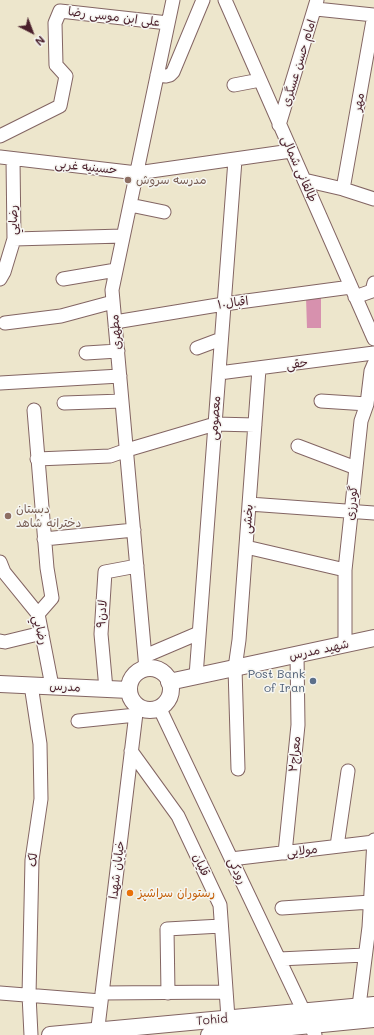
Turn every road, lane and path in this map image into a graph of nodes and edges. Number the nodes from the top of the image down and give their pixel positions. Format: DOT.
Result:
graph roads {
  1 [pos="173,0"];
  2 [pos="203,0"];
  3 [pos="225,0"];
  4 [pos="317,4"];
  5 [pos="374,15"];
  6 [pos="168,23"];
  7 [pos="157,75"];
  8 [pos="260,80"];
  9 [pos="234,85"];
  10 [pos="279,125"];
  11 [pos="0,136"];
  12 [pos="292,151"];
  13 [pos="6,158"];
  14 [pos="235,160"];
  15 [pos="137,173"];
  16 [pos="304,180"];
  17 [pos="343,189"];
  18 [pos="374,199"];
  19 [pos="130,205"];
  20 [pos="164,212"];
  21 [pos="123,236"];
  22 [pos="14,239"];
  23 [pos="116,270"];
  24 [pos="1,274"];
  25 [pos="63,279"];
  26 [pos="374,283"];
  27 [pos="353,292"];
  28 [pos="113,302"];
  29 [pos="224,304"];
  30 [pos="115,322"];
  31 [pos="5,323"];
  32 [pos="374,338"];
  33 [pos="221,339"];
  34 [pos="197,348"];
  35 [pos="118,351"];
  36 [pos="86,353"];
  37 [pos="374,353"];
  38 [pos="374,364"];
  39 [pos="259,369"];
  40 [pos="219,374"];
  41 [pos="120,376"];
  42 [pos="0,383"];
  43 [pos="122,401"];
  44 [pos="321,401"];
  45 [pos="64,403"];
  46 [pos="367,404"];
  47 [pos="34,410"];
  48 [pos="215,424"];
  49 [pos="255,425"];
  50 [pos="298,446"];
  51 [pos="126,450"];
  52 [pos="37,459"];
  53 [pos="356,468"];
  54 [pos="249,504"];
  55 [pos="352,511"];
  56 [pos="374,513"];
  57 [pos="134,530"];
  58 [pos="44,539"];
  59 [pos="246,547"];
  60 [pos="0,562"];
  61 [pos="137,566"];
  62 [pos="345,570"];
  63 [pos="38,614"];
  64 [pos="42,633"];
  65 [pos="199,633"];
  66 [pos="374,638"];
  67 [pos="0,641"];
  68 [pos="345,644"];
  69 [pos="297,655"];
  70 [pos="146,662"];
  71 [pos="235,668"];
  72 [pos="196,676"];
  73 [pos="169,682"];
  74 [pos="0,684"];
  75 [pos="31,685"];
  76 [pos="52,686"];
  77 [pos="106,689"];
  78 [pos="129,690"];
  79 [pos="160,708"];
  80 [pos="136,710"];
  81 [pos="78,721"];
  82 [pos="131,751"];
  83 [pos="238,769"];
  84 [pos="348,771"];
  85 [pos="374,841"];
  86 [pos="337,846"];
  87 [pos="285,853"];
  88 [pos="231,858"];
  89 [pos="371,902"];
  90 [pos="282,908"];
  91 [pos="221,926"];
  92 [pos="365,955"];
  93 [pos="279,959"];
  94 [pos="168,992"];
  95 [pos="226,992"];
  96 [pos="0,993"];
  97 [pos="29,995"];
  98 [pos="101,997"];
  99 [pos="366,1005"];
  100 [pos="304,1011"];
  101 [pos="374,1019"];
  102 [pos="227,1029"];
  103 [pos="313,1030"];
  104 [pos="97,1033"];
  105 [pos="31,1035"];
  106 [pos="50,1035"];
  107 [pos="209,1035"];
  1 -- 6 [label="street, مطهری"];
  2 -- 7 [label="street"];
  3 -- 8 [label="street, طالقانی شمالی"];
  4 -- 5 [label="street"];
  4 -- 10 [label="street, امام حسن عسگری"];
  5 -- 17 [label="street, مهر"];
  6 -- 7 [label="street, مطهری"];
  6 -- 11 [label="street, علی ابن موسی رضا"];
  7 -- 15 [label="street, مطهری"];
  8 -- 9 [label="street"];
  8 -- 10 [label="street, طالقانی شمالی"];
  10 -- 12 [label="street, طالقانی شمالی"];
  12 -- 14 [label="street, حسینیه غربی"];
  12 -- 16 [label="street, طالقانی شمالی"];
  13 -- 15 [label="street, حسینیه غربی"];
  13 -- 22 [label="street, رضایي"];
  14 -- 15 [label="street, حسینیه غربی"];
  14 -- 29 [label="street, معصومی"];
  15 -- 19 [label="street, مطهری"];
  16 -- 17 [label="street"];
  16 -- 27 [label="street, طالقانی شمالی"];
  17 -- 18 [label="street"];
  19 -- 20 [label="street"];
  19 -- 21 [label="street, مطهری"];
  21 -- 22 [label="street"];
  21 -- 23 [label="street, مطهری"];
  22 -- 24 [label="street, رضایي"];
  23 -- 25 [label="street"];
  23 -- 28 [label="street, مطهری"];
  26 -- 27 [label="street, اقبال۱۰"];
  27 -- 29 [label="street, اقبال۱۰"];
  27 -- 32 [label="street, طالقانی شمالی"];
  28 -- 30 [label="street, مطهری"];
  28 -- 31 [label="street"];
  29 -- 30 [label="street, اقبال۱۰"];
  29 -- 33 [label="street, معصومی"];
  30 -- 35 [label="street, مطهری"];
  33 -- 34 [label="street"];
  33 -- 40 [label="street, معصومی"];
  35 -- 36 [label="street"];
  35 -- 41 [label="street, مطهری"];
  37 -- 39 [label="street, حقی"];
  38 -- 46 [label="street, گودرزی"];
  39 -- 40 [label="street, حقی"];
  39 -- 49 [label="street, بخشی"];
  40 -- 48 [label="street, معصومی"];
  41 -- 42 [label="street"];
  41 -- 43 [label="street, مطهری"];
  43 -- 45 [label="street"];
  43 -- 51 [label="street, مطهری"];
  44 -- 46 [label="street"];
  46 -- 53 [label="street, گودرزی"];
  47 -- 52 [label="street"];
  48 -- 49 [label="street"];
  48 -- 51 [label="street"];
  48 -- 65 [label="street, معصومی"];
  49 -- 54 [label="street, بخشی"];
  50 -- 53 [label="street"];
  51 -- 52 [label="street"];
  51 -- 57 [label="street, مطهری"];
  52 -- 58 [label="street"];
  53 -- 55 [label="street, گودرزی"];
  54 -- 55 [label="street"];
  54 -- 59 [label="street, بخشی"];
  55 -- 56 [label="street"];
  55 -- 62 [label="street, گودرزی"];
  57 -- 58 [label="street"];
  57 -- 61 [label="street, مطهری"];
  58 -- 63 [label="street"];
  59 -- 62 [label="street"];
  59 -- 71 [label="street, بخشی"];
  60 -- 63 [label="street, رضایي"];
  61 -- 70 [label="street, مطهری"];
  61 -- 77 [label="street, لادن۹"];
  62 -- 68 [label="street, گودرزی"];
  63 -- 64 [label="street, رضایي"];
  64 -- 67 [label="street"];
  64 -- 76 [label="street, رضایي"];
  65 -- 70 [label="street"];
  65 -- 72 [label="street, معصومی"];
  66 -- 68 [label="main road, شهید مدرس"];
  68 -- 69 [label="main road, شهید مدرس"];
  69 -- 71 [label="main road, شهید مدرس"];
  69 -- 87 [label="street, معراج۲"];
  70 -- 73 [label="main road"];
  70 -- 78 [label="main road"];
  71 -- 72 [label="main road, شهید مدرس"];
  71 -- 83 [label="street, بخشی"];
  72 -- 73 [label="main road, شهید مدرس"];
  73 -- 79 [label="main road"];
  74 -- 75 [label="main road, مدرس"];
  75 -- 76 [label="main road, مدرس"];
  75 -- 97 [label="street, لک"];
  76 -- 77 [label="main road, مدرس"];
  77 -- 78 [label="main road, مدرس"];
  78 -- 80 [label="main road"];
  79 -- 80 [label="main road"];
  79 -- 88 [label="street, رودکی"];
  80 -- 81 [label="street"];
  80 -- 82 [label="street, خیابان شهدا"];
  82 -- 91 [label="street, قلیان"];
  82 -- 98 [label="street, خیابان شهدا"];
  84 -- 86 [label="street"];
  85 -- 86 [label="street, مولایی"];
  85 -- 89 [label="street"];
  86 -- 87 [label="street, مولایی"];
  87 -- 88 [label="street, مولایی"];
  88 -- 93 [label="street, رودکی"];
  89 -- 90 [label="street"];
  89 -- 92 [label="street"];
  91 -- 94 [label="street"];
  91 -- 95 [label="street, قلیان"];
  92 -- 93 [label="street"];
  92 -- 99 [label="street"];
  93 -- 100 [label="street, رودکی"];
  94 -- 95 [label="street"];
  94 -- 98 [label="street"];
  95 -- 102 [label="street, قلیان"];
  96 -- 97 [label="street"];
  97 -- 98 [label="street"];
  97 -- 105 [label="street, لک"];
  98 -- 104 [label="street, خیابان شهدا"];
  99 -- 100 [label="main road, Tohid"];
  100 -- 102 [label="main road, Tohid"];
  100 -- 103 [label="street, رودکی"];
  101 -- 103 [label="main road, Tohid"];
  102 -- 103 [label="main road, Tohid"];
  102 -- 104 [label="main road, Tohid"];
  102 -- 107 [label="main road, Tohid"];
  104 -- 106 [label="main road, Tohid"];
}
